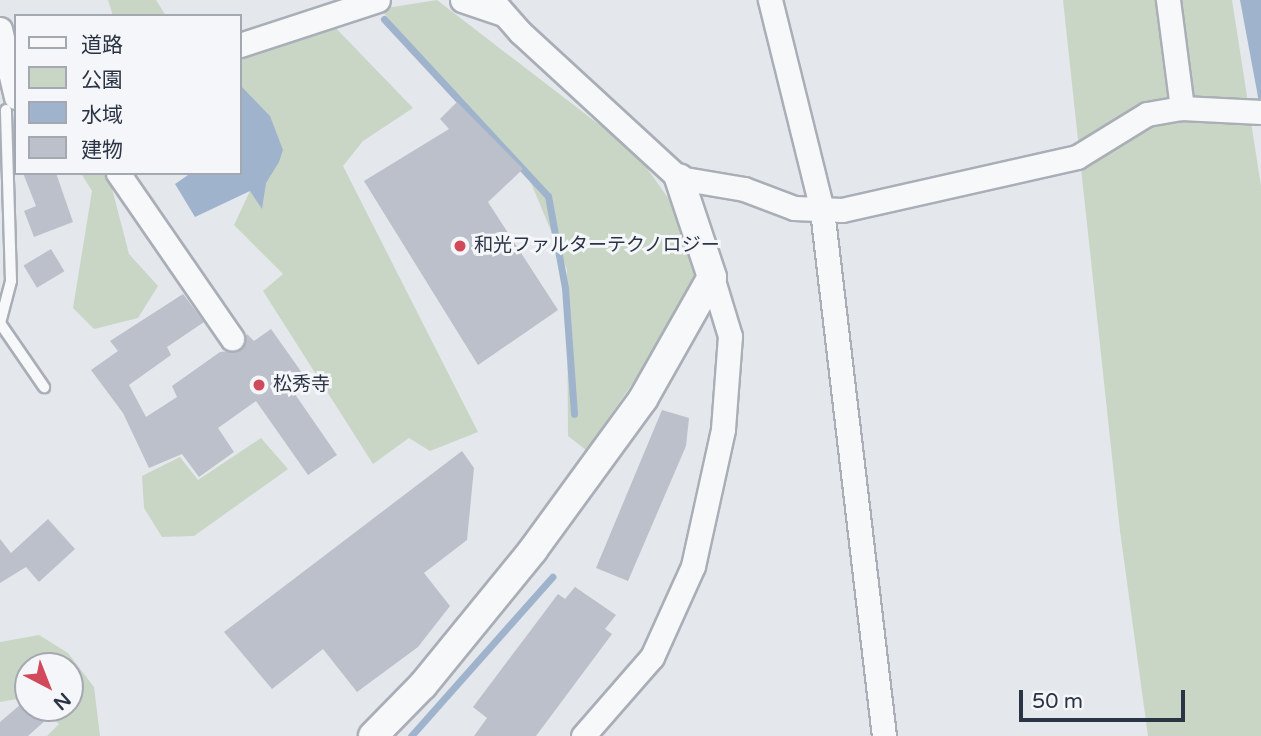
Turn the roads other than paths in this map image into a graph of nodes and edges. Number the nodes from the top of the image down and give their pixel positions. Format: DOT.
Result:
graph roads {
  1 [pos="378,0"];
  2 [pos="462,0"];
  3 [pos="770,0"];
  4 [pos="1168,0"];
  5 [pos="497,7"];
  6 [pos="0,29"];
  7 [pos="242,44"];
  8 [pos="9,107"];
  9 [pos="1182,108"];
  10 [pos="1261,112"];
  11 [pos="119,175"];
  12 [pos="679,178"];
  13 [pos="822,210"];
  14 [pos="712,277"];
  15 [pos="0,323"];
  16 [pos="232,338"];
  17 [pos="44,387"];
  18 [pos="373,736"];
  19 [pos="583,736"];
  20 [pos="884,736"];
  1 -- 7 [label="street"];
  2 -- 5 [label="street"];
  3 -- 13 [label="street"];
  4 -- 9 [label="street"];
  5 -- 12 [label="street"];
  6 -- 8 [label="street"];
  8 -- 15 [label="lane"];
  9 -- 10 [label="street"];
  9 -- 13 [label="street"];
  11 -- 16 [label="street"];
  12 -- 13 [label="street"];
  12 -- 14 [label="street"];
  13 -- 20 [label="street"];
  14 -- 18 [label="street"];
  14 -- 19 [label="street"];
  15 -- 17 [label="lane"];
}
